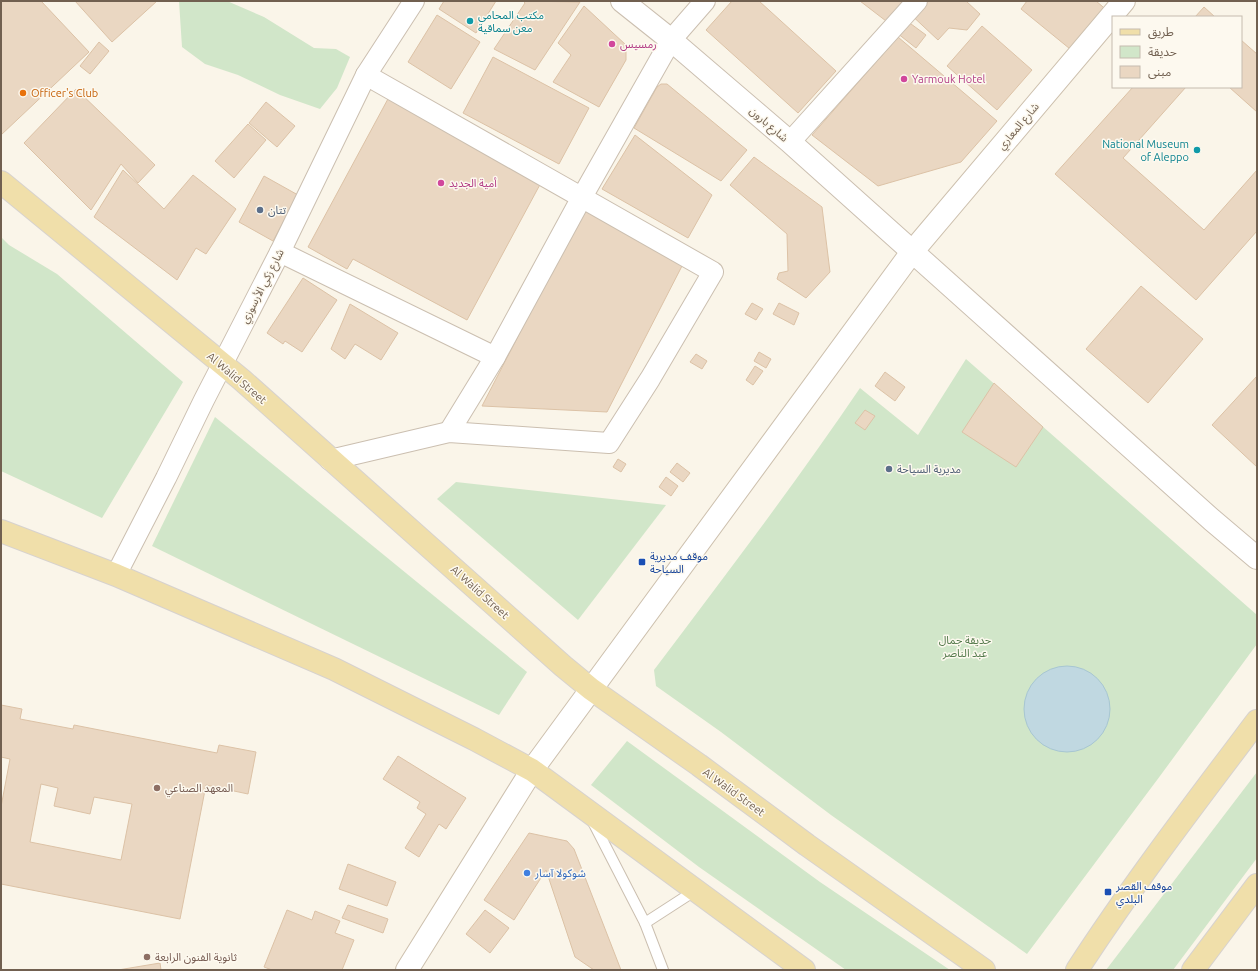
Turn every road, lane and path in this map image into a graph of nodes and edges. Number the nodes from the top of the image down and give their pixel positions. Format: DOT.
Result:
graph roads {
  1 [pos="414,1"];
  2 [pos="622,1"];
  3 [pos="705,1"];
  4 [pos="917,1"];
  5 [pos="1118,3"];
  6 [pos="671,40"];
  7 [pos="366,75"];
  8 [pos="790,142"];
  9 [pos="1,182"];
  10 [pos="582,198"];
  11 [pos="280,252"];
  12 [pos="912,252"];
  13 [pos="495,357"];
  14 [pos="222,365"];
  15 [pos="449,432"];
  16 [pos="330,460"];
  17 [pos="1,531"];
  18 [pos="1257,558"];
  19 [pos="116,575"];
  20 [pos="591,689"];
  21 [pos="1257,721"];
  22 [pos="532,770"];
  23 [pos="587,809"];
  24 [pos="1257,885"];
  25 [pos="696,890"];
  26 [pos="645,922"];
  27 [pos="407,970"];
  28 [pos="664,970"];
  29 [pos="804,970"];
  30 [pos="984,970"];
  31 [pos="1077,970"];
  32 [pos="1193,970"];
  1 -- 7 [label="street, شارع زكي الأرسوزي"];
  2 -- 6 [label="main road, شارع بارون"];
  3 -- 6 [label="street"];
  4 -- 8 [label="street"];
  5 -- 12 [label="main road, شارع المعاري"];
  6 -- 8 [label="main road, شارع بارون"];
  6 -- 10 [label="street"];
  7 -- 10 [label="street"];
  7 -- 11 [label="street, شارع زكي الأرسوزي"];
  8 -- 12 [label="main road, شارع بارون"];
  9 -- 14 [label="main road, Al Walid Street"];
  10 -- 13 [label="street"];
  10 -- 15 [label="street"];
  11 -- 13 [label="street"];
  11 -- 14 [label="street, شارع زكي الأرسوزي"];
  12 -- 18 [label="main road, شارع بارون"];
  12 -- 20 [label="main road, شارع المعاري"];
  13 -- 15 [label="street"];
  14 -- 16 [label="main road, Al Walid Street"];
  14 -- 19 [label="street, شارع زكي الأرسوزي"];
  15 -- 16 [label="street"];
  16 -- 20 [label="main road, Al Walid Street"];
  17 -- 19 [label="main road"];
  19 -- 22 [label="main road"];
  20 -- 22 [label="main road, شارع المعاري"];
  20 -- 30 [label="main road, Al Walid Street"];
  21 -- 31 [label="main road"];
  22 -- 23 [label="main road"];
  22 -- 27 [label="main road, شارع المعاري"];
  23 -- 25 [label="main road"];
  23 -- 26 [label="lane"];
  24 -- 32 [label="main road"];
  25 -- 26 [label="lane"];
  25 -- 29 [label="main road"];
  26 -- 28 [label="lane"];
}
